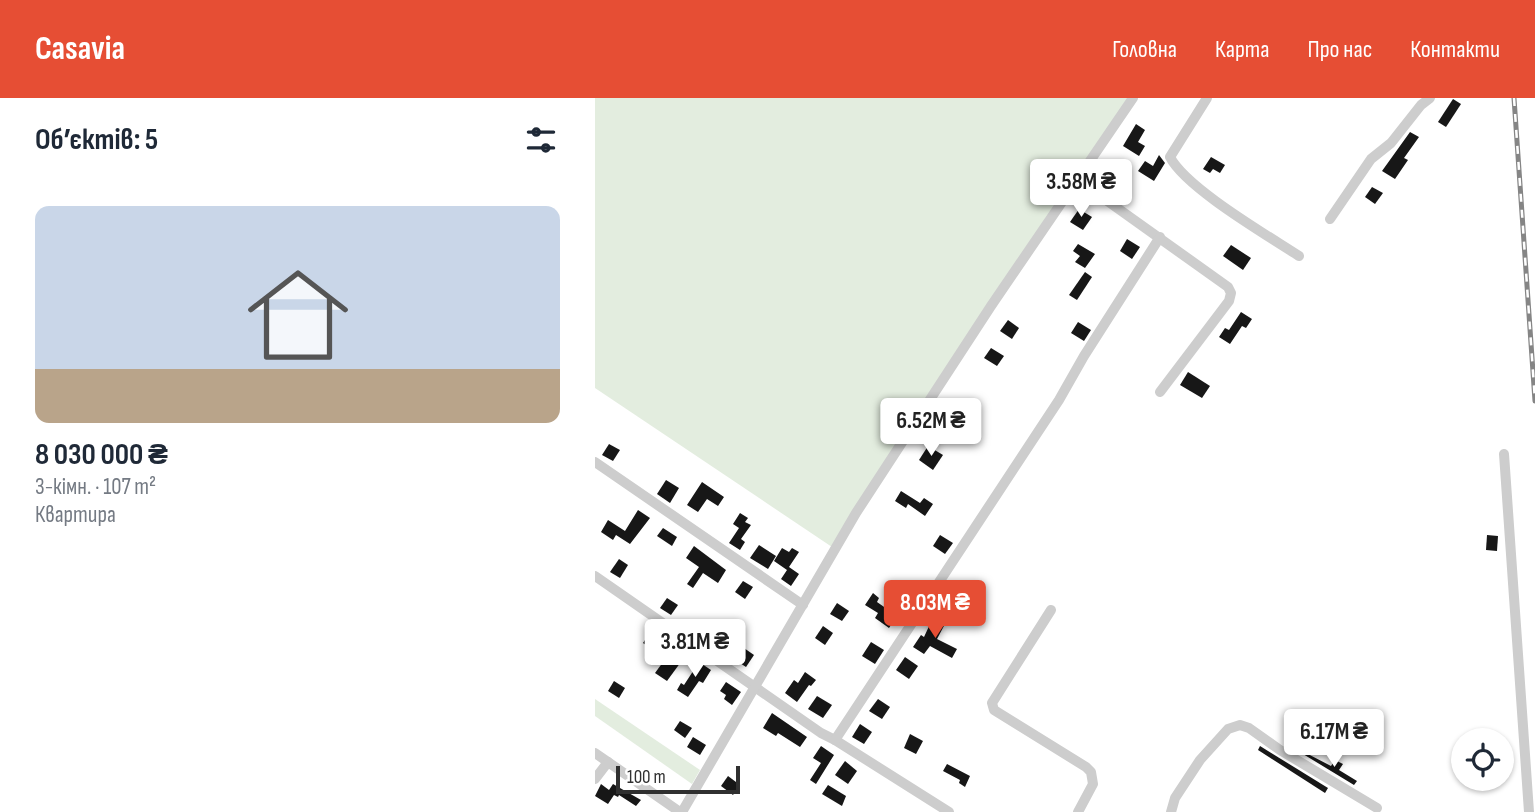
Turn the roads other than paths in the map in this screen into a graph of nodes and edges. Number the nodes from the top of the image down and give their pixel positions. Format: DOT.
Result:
graph roads {
  1 [pos="1133,98"];
  2 [pos="1207,98"];
  3 [pos="1430,98"];
  4 [pos="1078,180"];
  5 [pos="1330,219"];
  6 [pos="1160,237"];
  7 [pos="1299,256"];
  8 [pos="1160,392"];
  9 [pos="1504,454"];
  10 [pos="595,462"];
  11 [pos="595,576"];
  12 [pos="803,606"];
  13 [pos="1051,610"];
  14 [pos="756,687"];
  15 [pos="835,740"];
  16 [pos="595,753"];
  17 [pos="608,762"];
  18 [pos="595,779"];
  19 [pos="1377,808"];
  20 [pos="681,812"];
  21 [pos="949,812"];
  22 [pos="1078,812"];
  23 [pos="1171,812"];
  24 [pos="1529,812"];
  1 -- 4 [label="street"];
  2 -- 7 [label="street"];
  3 -- 5 [label="street"];
  4 -- 6 [label="street"];
  4 -- 12 [label="street"];
  6 -- 8 [label="street"];
  6 -- 15 [label="street"];
  9 -- 24 [label="street"];
  10 -- 12 [label="street"];
  11 -- 14 [label="street"];
  12 -- 14 [label="street"];
  13 -- 22 [label="street"];
  14 -- 15 [label="street"];
  14 -- 20 [label="street"];
  15 -- 21 [label="street"];
  16 -- 17 [label="street"];
  17 -- 18 [label="street"];
  17 -- 20 [label="street"];
  19 -- 23 [label="street"];
}
